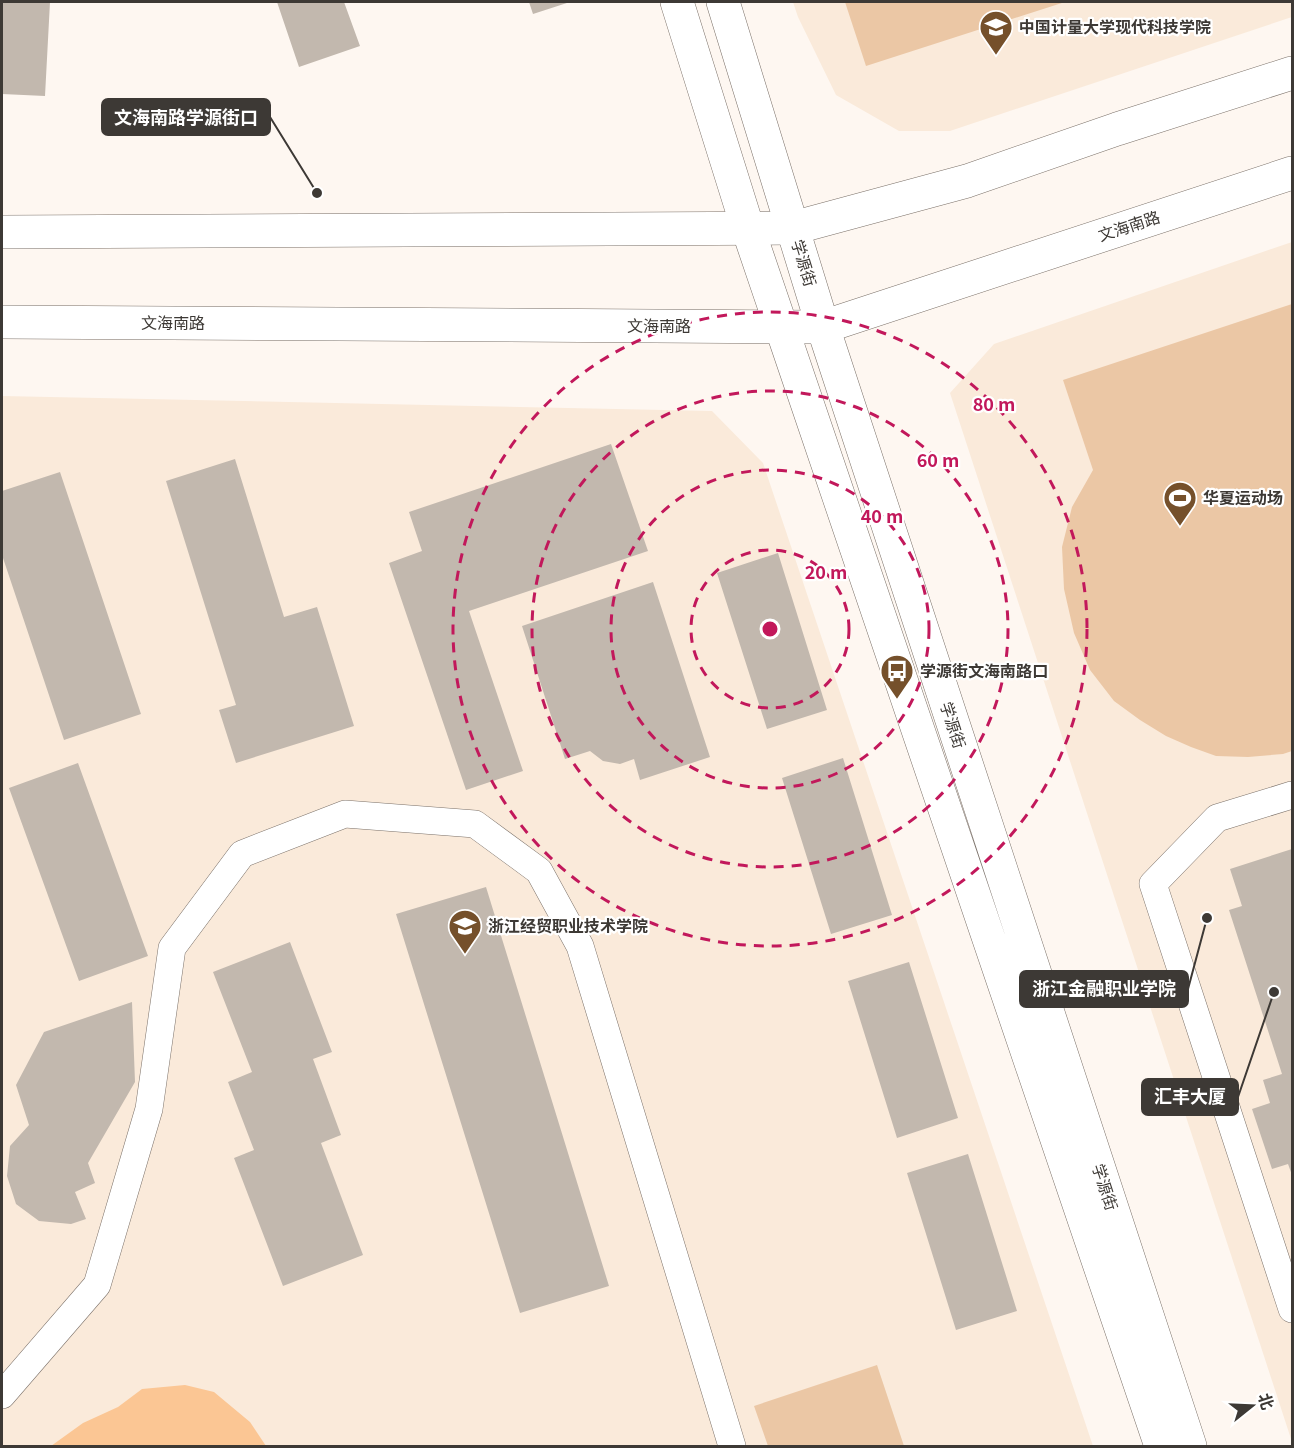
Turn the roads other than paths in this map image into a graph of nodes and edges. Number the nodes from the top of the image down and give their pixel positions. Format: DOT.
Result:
graph roads {
  1 [pos="677,2"];
  2 [pos="723,2"];
  3 [pos="1293,73"];
  4 [pos="1293,173"];
  5 [pos="793,228"];
  6 [pos="748,229"];
  7 [pos="2,232"];
  8 [pos="2,322"];
  9 [pos="781,327"];
  10 [pos="823,327"];
  11 [pos="1293,795"];
  12 [pos="1293,1309"];
  13 [pos="2,1395"];
  14 [pos="732,1446"];
  15 [pos="1161,1446"];
  16 [pos="1190,1446"];
  1 -- 6 [label="main road"];
  2 -- 5 [label="main road, 学源街"];
  3 -- 5 [label="main road"];
  4 -- 10 [label="main road, 文海南路"];
  5 -- 6 [label="main road"];
  5 -- 10 [label="main road, 学源街"];
  6 -- 7 [label="main road"];
  6 -- 9 [label="main road"];
  8 -- 9 [label="main road, 文海南路"];
  9 -- 10 [label="main road, 文海南路"];
  9 -- 15 [label="main road"];
  10 -- 16 [label="main road, 学源街"];
  11 -- 12 [label="street"];
  13 -- 14 [label="street"];
}
